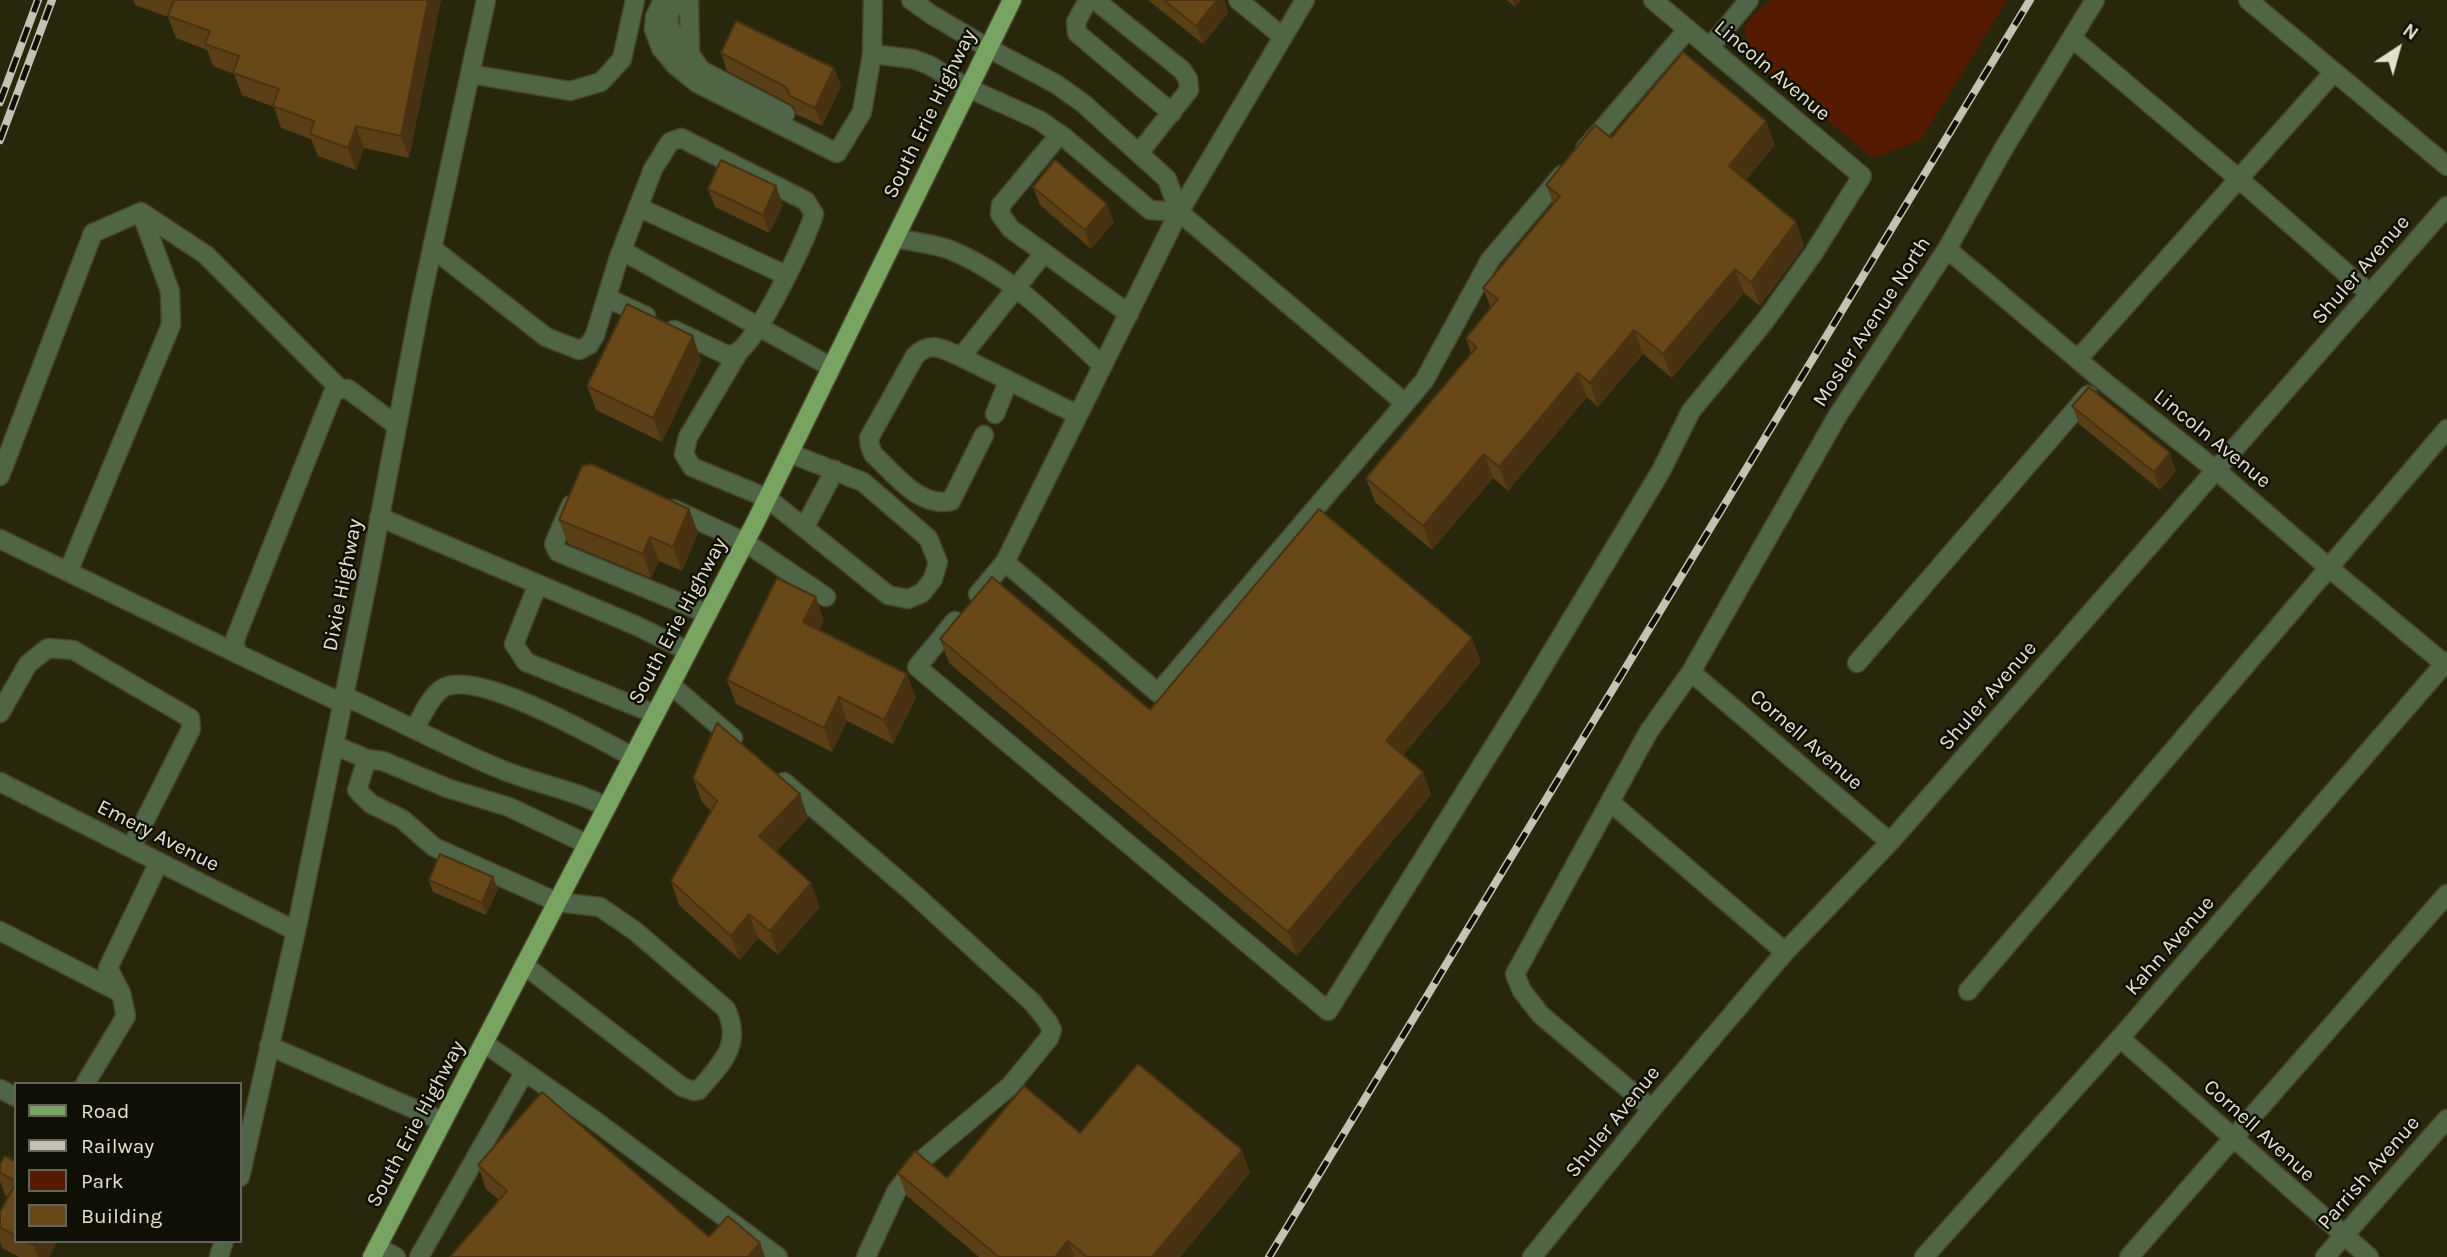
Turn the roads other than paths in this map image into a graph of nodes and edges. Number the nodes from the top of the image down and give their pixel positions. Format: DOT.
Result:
graph roads {
  1 [pos="486,0"];
  2 [pos="635,0"];
  3 [pos="663,0"];
  4 [pos="682,0"];
  5 [pos="689,0"];
  6 [pos="873,0"];
  7 [pos="911,0"];
  8 [pos="1012,0"];
  9 [pos="1088,0"];
  10 [pos="1095,0"];
  11 [pos="1238,0"];
  12 [pos="1306,0"];
  13 [pos="1654,0"];
  14 [pos="1749,0"];
  15 [pos="2095,0"];
  16 [pos="2248,0"];
  17 [pos="1688,29"];
  18 [pos="1283,37"];
  19 [pos="2072,38"];
  20 [pos="1710,47"];
  21 [pos="988,48"];
  22 [pos="690,54"];
  23 [pos="872,54"];
  24 [pos="2334,72"];
  25 [pos="470,74"];
  26 [pos="968,88"];
  27 [pos="1172,113"];
  28 [pos="1060,134"];
  29 [pos="844,143"];
  30 [pos="1139,153"];
  31 [pos="2447,166"];
  32 [pos="2239,179"];
  33 [pos="2447,206"];
  34 [pos="638,207"];
  35 [pos="141,212"];
  36 [pos="1180,212"];
  37 [pos="895,238"];
  38 [pos="432,248"];
  39 [pos="1947,249"];
  40 [pos="1044,253"];
  41 [pos="619,257"];
  42 [pos="786,275"];
  43 [pos="1017,289"];
  44 [pos="2370,294"];
  45 [pos="607,298"];
  46 [pos="1129,314"];
  47 [pos="759,327"];
  48 [pos="740,351"];
  49 [pos="961,357"];
  50 [pos="2078,359"];
  51 [pos="1103,366"];
  52 [pos="831,367"];
  53 [pos="2102,380"];
  54 [pos="1008,382"];
  55 [pos="340,389"];
  56 [pos="1405,403"];
  57 [pos="995,414"];
  58 [pos="1078,415"];
  59 [pos="396,425"];
  60 [pos="2447,429"];
  61 [pos="984,435"];
  62 [pos="789,453"];
  63 [pos="835,470"];
  64 [pos="2216,470"];
  65 [pos="0,476"];
  66 [pos="578,491"];
  67 [pos="767,498"];
  68 [pos="661,504"];
  69 [pos="379,517"];
  70 [pos="804,528"];
  71 [pos="0,539"];
  72 [pos="745,542"];
  73 [pos="1005,562"];
  74 [pos="2328,567"];
  75 [pos="68,572"];
  76 [pos="538,584"];
  77 [pos="826,597"];
  78 [pos="708,614"];
  79 [pos="688,651"];
  80 [pos="238,654"];
  81 [pos="1857,663"];
  82 [pos="2446,664"];
  83 [pos="1691,672"];
  84 [pos="671,684"];
  85 [pos="343,699"];
  86 [pos="0,713"];
  87 [pos="655,714"];
  88 [pos="415,728"];
  89 [pos="334,745"];
  90 [pos="744,748"];
  91 [pos="633,757"];
  92 [pos="367,759"];
  93 [pos="776,775"];
  94 [pos="327,777"];
  95 [pos="0,782"];
  96 [pos="357,790"];
  97 [pos="1610,802"];
  98 [pos="607,807"];
  99 [pos="1891,842"];
  100 [pos="587,844"];
  101 [pos="131,848"];
  102 [pos="159,862"];
  103 [pos="2447,894"];
  104 [pos="557,902"];
  105 [pos="0,930"];
  106 [pos="296,930"];
  107 [pos="1786,952"];
  108 [pos="524,965"];
  109 [pos="1968,991"];
  110 [pos="121,993"];
  111 [pos="2120,1038"];
  112 [pos="484,1043"];
  113 [pos="270,1046"];
  114 [pos="524,1073"];
  115 [pos="86,1082"];
  116 [pos="1652,1109"];
  117 [pos="2447,1118"];
  118 [pos="443,1121"];
  119 [pos="2234,1138"];
  120 [pos="242,1168"];
  121 [pos="2343,1236"];
  122 [pos="374,1252"];
  123 [pos="396,1257"];
  124 [pos="419,1257"];
  125 [pos="778,1257"];
  126 [pos="866,1257"];
  127 [pos="1532,1257"];
  128 [pos="1924,1257"];
  129 [pos="2129,1257"];
  130 [pos="2325,1257"];
  131 [pos="2369,1257"];
  1 -- 25 [label="street, Dixie Highway"];
  2 -- 25 [label="street"];
  3 -- 29 [label="street"];
  4 -- 22 [label="street"];
  5 -- 22 [label="street"];
  6 -- 23 [label="street"];
  7 -- 21 [label="street"];
  8 -- 21 [label="main road, South Erie Highway"];
  9 -- 27 [label="street"];
  10 -- 27 [label="street"];
  11 -- 18 [label="street"];
  12 -- 18 [label="street"];
  13 -- 17 [label="street, Lincoln Avenue"];
  14 -- 20 [label="street"];
  15 -- 19 [label="street, Mosler Avenue North"];
  16 -- 24 [label="street"];
  17 -- 20 [label="street, Lincoln Avenue"];
  17 -- 56 [label="street"];
  18 -- 36 [label="street"];
  19 -- 32 [label="street"];
  19 -- 39 [label="street, Mosler Avenue North"];
  20 -- 73 [label="street, Lincoln Avenue"];
  21 -- 26 [label="main road, South Erie Highway"];
  21 -- 30 [label="street"];
  22 -- 29 [label="street"];
  23 -- 26 [label="street"];
  23 -- 29 [label="street"];
  24 -- 31 [label="street"];
  24 -- 32 [label="street"];
  25 -- 38 [label="street, Dixie Highway"];
  26 -- 28 [label="street"];
  26 -- 37 [label="main road, South Erie Highway"];
  27 -- 30 [label="street"];
  28 -- 36 [label="street"];
  28 -- 40 [label="street"];
  30 -- 36 [label="street"];
  32 -- 44 [label="street"];
  32 -- 50 [label="street"];
  33 -- 44 [label="street, Shuler Avenue"];
  34 -- 41 [label="street"];
  34 -- 42 [label="street"];
  34 -- 42 [label="street"];
  35 -- 55 [label="street"];
  35 -- 65 [label="street"];
  35 -- 75 [label="street"];
  36 -- 46 [label="street"];
  36 -- 56 [label="street"];
  37 -- 43 [label="street"];
  37 -- 52 [label="main road, South Erie Highway"];
  38 -- 45 [label="street"];
  38 -- 59 [label="street, Dixie Highway"];
  39 -- 50 [label="street, Lincoln Avenue"];
  39 -- 83 [label="street, Mosler Avenue North"];
  40 -- 43 [label="street"];
  40 -- 46 [label="street"];
  41 -- 45 [label="street"];
  41 -- 47 [label="street"];
  42 -- 47 [label="street"];
  43 -- 49 [label="street"];
  43 -- 51 [label="street"];
  44 -- 64 [label="street, Shuler Avenue"];
  45 -- 48 [label="street"];
  46 -- 51 [label="street"];
  47 -- 48 [label="street"];
  47 -- 52 [label="street"];
  48 -- 67 [label="street"];
  49 -- 54 [label="street"];
  49 -- 61 [label="street"];
  50 -- 53 [label="street, Lincoln Avenue"];
  51 -- 58 [label="street"];
  52 -- 62 [label="main road, South Erie Highway"];
  53 -- 64 [label="street, Lincoln Avenue"];
  53 -- 81 [label="street"];
  54 -- 57 [label="street"];
  54 -- 58 [label="street"];
  55 -- 59 [label="street"];
  55 -- 80 [label="street"];
  56 -- 73 [label="street"];
  58 -- 73 [label="street"];
  59 -- 69 [label="street, Dixie Highway"];
  60 -- 74 [label="street"];
  62 -- 63 [label="street"];
  62 -- 67 [label="main road, South Erie Highway"];
  63 -- 70 [label="street"];
  63 -- 70 [label="street"];
  64 -- 74 [label="street, Lincoln Avenue"];
  64 -- 99 [label="street, Shuler Avenue"];
  66 -- 78 [label="street"];
  67 -- 70 [label="street"];
  67 -- 72 [label="main road, South Erie Highway"];
  68 -- 72 [label="street"];
  69 -- 76 [label="street"];
  69 -- 85 [label="street, Dixie Highway"];
  71 -- 75 [label="street"];
  72 -- 77 [label="street"];
  72 -- 78 [label="main road, South Erie Highway"];
  74 -- 82 [label="street, Lincoln Avenue"];
  74 -- 109 [label="street"];
  75 -- 80 [label="street"];
  76 -- 79 [label="street"];
  76 -- 87 [label="street"];
  78 -- 79 [label="main road, South Erie Highway"];
  79 -- 84 [label="main road, South Erie Highway"];
  80 -- 85 [label="street"];
  82 -- 111 [label="street, Kahn Avenue"];
  83 -- 97 [label="street, Mosler Avenue North"];
  83 -- 99 [label="street, Cornell Avenue"];
  84 -- 87 [label="main road, South Erie Highway"];
  84 -- 90 [label="street"];
  85 -- 88 [label="street"];
  85 -- 89 [label="street, Dixie Highway"];
  86 -- 101 [label="street"];
  87 -- 91 [label="main road, South Erie Highway"];
  88 -- 91 [label="street"];
  88 -- 98 [label="street"];
  89 -- 92 [label="street"];
  89 -- 94 [label="street, Dixie Highway"];
  91 -- 98 [label="main road, South Erie Highway"];
  92 -- 96 [label="street"];
  92 -- 100 [label="street"];
  93 -- 126 [label="street"];
  94 -- 96 [label="street"];
  94 -- 106 [label="street, Dixie Highway"];
  95 -- 101 [label="street, Emery Avenue"];
  96 -- 104 [label="street"];
  97 -- 107 [label="street"];
  97 -- 116 [label="street, Mosler Avenue North"];
  98 -- 100 [label="main road, South Erie Highway"];
  99 -- 107 [label="street, Shuler Avenue"];
  100 -- 104 [label="main road, South Erie Highway"];
  101 -- 102 [label="street, Emery Avenue"];
  102 -- 106 [label="street, Emery Avenue"];
  102 -- 110 [label="street"];
  103 -- 119 [label="street"];
  104 -- 108 [label="main road, South Erie Highway"];
  104 -- 108 [label="street"];
  105 -- 110 [label="street"];
  106 -- 113 [label="street, Dixie Highway"];
  107 -- 116 [label="street, Shuler Avenue"];
  108 -- 112 [label="main road, South Erie Highway"];
  110 -- 115 [label="street"];
  111 -- 119 [label="street, Cornell Avenue"];
  111 -- 128 [label="street, Kahn Avenue"];
  112 -- 114 [label="street"];
  112 -- 118 [label="main road, South Erie Highway"];
  113 -- 118 [label="street"];
  113 -- 120 [label="street, Dixie Highway"];
  114 -- 124 [label="street"];
  114 -- 125 [label="street"];
  116 -- 127 [label="street, Shuler Avenue"];
  117 -- 121 [label="street, Parrish Avenue"];
  118 -- 122 [label="main road, South Erie Highway"];
  119 -- 121 [label="street, Cornell Avenue"];
  119 -- 129 [label="street"];
  121 -- 130 [label="street, Parrish Avenue"];
  121 -- 131 [label="street, Cornell Avenue"];
  122 -- 123 [label="street"];
}
